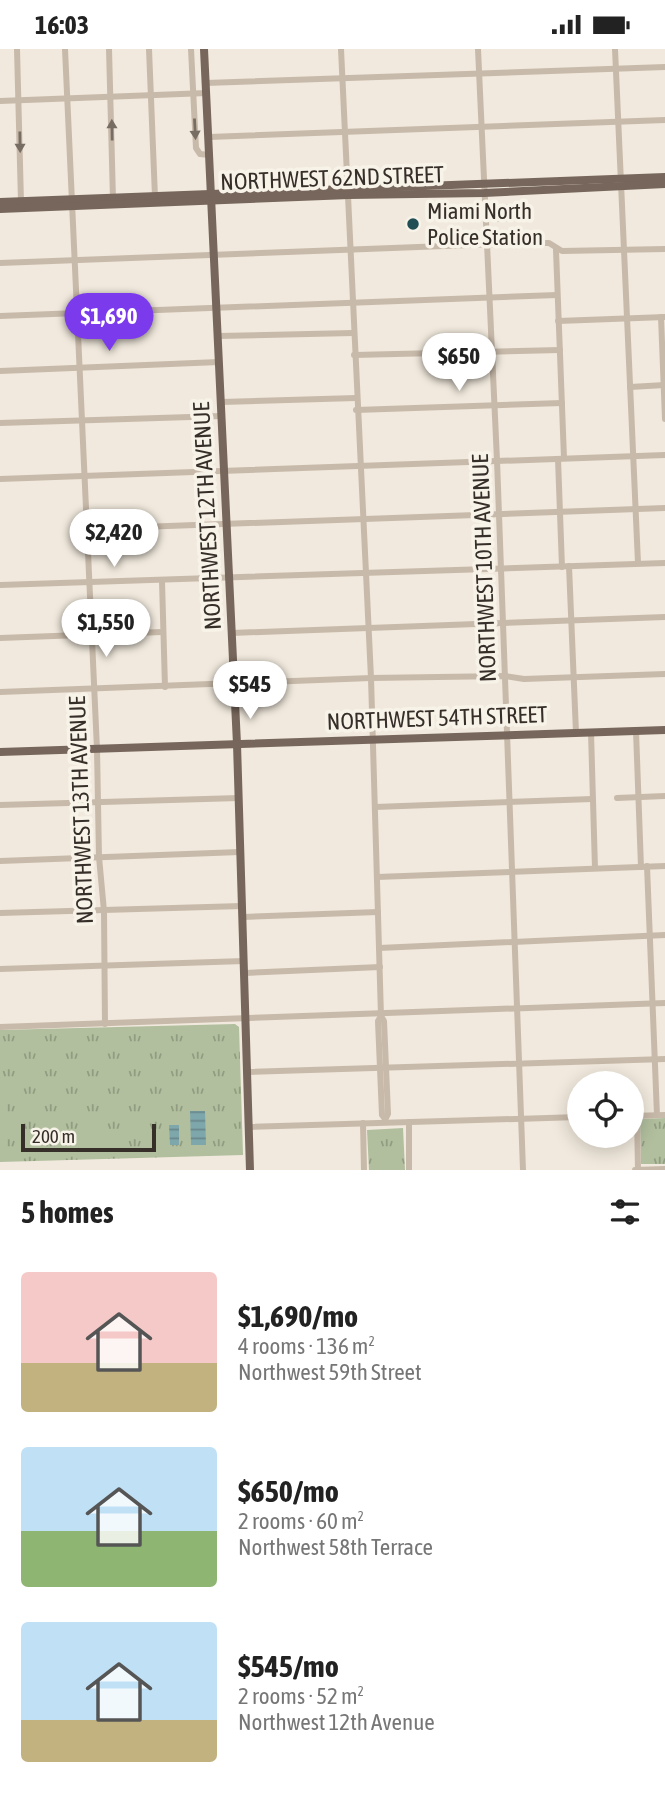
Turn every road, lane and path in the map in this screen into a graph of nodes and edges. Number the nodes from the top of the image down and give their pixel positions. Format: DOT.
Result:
graph roads {
  1 [pos="17,49"];
  2 [pos="65,49"];
  3 [pos="109,49"];
  4 [pos="149,49"];
  5 [pos="191,49"];
  6 [pos="204,49"];
  7 [pos="341,49"];
  8 [pos="478,49"];
  9 [pos="615,49"];
  10 [pos="665,67"];
  11 [pos="616,69"];
  12 [pos="479,73"];
  13 [pos="342,78"];
  14 [pos="206,83"];
  15 [pos="194,93"];
  16 [pos="207,93"];
  17 [pos="152,95"];
  18 [pos="111,96"];
  19 [pos="67,98"];
  20 [pos="19,100"];
  21 [pos="0,101"];
  22 [pos="665,120"];
  23 [pos="618,122"];
  24 [pos="481,127"];
  25 [pos="345,132"];
  26 [pos="209,137"];
  27 [pos="209,155"];
  28 [pos="665,177"];
  29 [pos="621,182"];
  30 [pos="665,184"];
  31 [pos="484,188"];
  32 [pos="349,192"];
  33 [pos="155,197"];
  34 [pos="113,198"];
  35 [pos="212,198"];
  36 [pos="0,202"];
  37 [pos="21,202"];
  38 [pos="72,203"];
  39 [pos="0,209"];
  40 [pos="486,244"];
  41 [pos="349,248"];
  42 [pos="665,249"];
  43 [pos="556,250"];
  44 [pos="623,251"];
  45 [pos="215,256"];
  46 [pos="75,261"];
  47 [pos="0,263"];
  48 [pos="557,295"];
  49 [pos="489,296"];
  50 [pos="352,302"];
  51 [pos="217,308"];
  52 [pos="78,312"];
  53 [pos="0,316"];
  54 [pos="663,317"];
  55 [pos="628,318"];
  56 [pos="558,321"];
  57 [pos="353,333"];
  58 [pos="218,336"];
  59 [pos="560,350"];
  60 [pos="492,351"];
  61 [pos="354,355"];
  62 [pos="219,362"];
  63 [pos="79,367"];
  64 [pos="0,370"];
  65 [pos="664,385"];
  66 [pos="630,387"];
  67 [pos="356,398"];
  68 [pos="221,402"];
  69 [pos="562,403"];
  70 [pos="494,405"];
  71 [pos="356,410"];
  72 [pos="222,416"];
  73 [pos="665,419"];
  74 [pos="81,420"];
  75 [pos="0,423"];
  76 [pos="665,455"];
  77 [pos="633,456"];
  78 [pos="561,458"];
  79 [pos="497,460"];
  80 [pos="360,466"];
  81 [pos="224,471"];
  82 [pos="85,476"];
  83 [pos="0,479"];
  84 [pos="636,509"];
  85 [pos="665,509"];
  86 [pos="559,512"];
  87 [pos="498,514"];
  88 [pos="362,519"];
  89 [pos="227,524"];
  90 [pos="87,529"];
  91 [pos="665,562"];
  92 [pos="638,563"];
  93 [pos="566,566"];
  94 [pos="500,569"];
  95 [pos="365,573"];
  96 [pos="229,577"];
  97 [pos="162,581"];
  98 [pos="89,583"];
  99 [pos="0,585"];
  100 [pos="665,617"];
  101 [pos="571,621"];
  102 [pos="503,623"];
  103 [pos="368,627"];
  104 [pos="162,632"];
  105 [pos="232,633"];
  106 [pos="91,635"];
  107 [pos="0,638"];
  108 [pos="665,674"];
  109 [pos="505,676"];
  110 [pos="573,677"];
  111 [pos="371,678"];
  112 [pos="234,684"];
  113 [pos="165,687"];
  114 [pos="94,689"];
  115 [pos="0,692"];
  116 [pos="665,730"];
  117 [pos="636,731"];
  118 [pos="576,733"];
  119 [pos="591,733"];
  120 [pos="508,735"];
  121 [pos="372,740"];
  122 [pos="237,744"];
  123 [pos="97,749"];
  124 [pos="0,753"];
  125 [pos="665,796"];
  126 [pos="639,797"];
  127 [pos="239,798"];
  128 [pos="617,798"];
  129 [pos="593,799"];
  130 [pos="510,801"];
  131 [pos="98,802"];
  132 [pos="0,805"];
  133 [pos="375,807"];
  134 [pos="240,852"];
  135 [pos="99,857"];
  136 [pos="0,861"];
  137 [pos="665,866"];
  138 [pos="644,867"];
  139 [pos="595,868"];
  140 [pos="513,872"];
  141 [pos="377,877"];
  142 [pos="242,906"];
  143 [pos="104,911"];
  144 [pos="378,912"];
  145 [pos="0,913"];
  146 [pos="243,917"];
  147 [pos="649,936"];
  148 [pos="665,936"];
  149 [pos="516,942"];
  150 [pos="379,948"];
  151 [pos="244,961"];
  152 [pos="103,965"];
  153 [pos="380,967"];
  154 [pos="0,969"];
  155 [pos="244,973"];
  156 [pos="653,1003"];
  157 [pos="665,1003"];
  158 [pos="517,1008"];
  159 [pos="381,1015"];
  160 [pos="246,1017"];
  161 [pos="105,1024"];
  162 [pos="0,1027"];
  163 [pos="656,1059"];
  164 [pos="665,1059"];
  165 [pos="520,1064"];
  166 [pos="383,1067"];
  167 [pos="248,1072"];
  168 [pos="661,1115"];
  169 [pos="567,1117"];
  170 [pos="521,1119"];
  171 [pos="385,1121"];
  172 [pos="409,1122"];
  173 [pos="363,1123"];
  174 [pos="249,1127"];
  175 [pos="635,1148"];
  176 [pos="665,1169"];
  177 [pos="250,1170"];
  178 [pos="365,1170"];
  179 [pos="410,1170"];
  180 [pos="523,1170"];
  181 [pos="636,1170"];
  182 [pos="660,1170"];
  1 -- 20 [label="street"];
  2 -- 19 [label="street, NORTHWEST 13TH AVENUE"];
  3 -- 18 [label="street"];
  4 -- 17 [label="street"];
  5 -- 15 [label="street, NORTHWEST 12TH AVENUE"];
  6 -- 14 [label="main road, NORTHWEST 12TH AVENUE"];
  7 -- 13 [label="street"];
  8 -- 12 [label="street, NORTHWEST 10TH AVENUE"];
  9 -- 11 [label="street"];
  10 -- 11 [label="street"];
  11 -- 12 [label="street"];
  11 -- 23 [label="street"];
  12 -- 13 [label="street"];
  12 -- 24 [label="street, NORTHWEST 10TH AVENUE"];
  13 -- 14 [label="street"];
  13 -- 25 [label="street"];
  14 -- 16 [label="main road, NORTHWEST 12TH AVENUE"];
  15 -- 16 [label="street"];
  15 -- 17 [label="street"];
  15 -- 27 [label="street, NORTHWEST 12TH AVENUE, one-way"];
  16 -- 26 [label="main road, NORTHWEST 12TH AVENUE"];
  17 -- 18 [label="street"];
  17 -- 33 [label="street"];
  18 -- 19 [label="street"];
  34 -- 18 [label="street, one-way"];
  19 -- 20 [label="street"];
  19 -- 38 [label="street, NORTHWEST 13TH AVENUE"];
  20 -- 21 [label="street"];
  20 -- 37 [label="street, one-way"];
  22 -- 23 [label="street"];
  23 -- 24 [label="street"];
  23 -- 29 [label="street"];
  24 -- 25 [label="street"];
  24 -- 31 [label="street, NORTHWEST 10TH AVENUE"];
  25 -- 26 [label="street"];
  25 -- 32 [label="street"];
  26 -- 27 [label="main road, NORTHWEST 12TH AVENUE"];
  27 -- 35 [label="main road, NORTHWEST 12TH AVENUE"];
  28 -- 29 [label="main road, NORTHWEST 62ND STREET"];
  29 -- 30 [label="main road, NORTHWEST 62ND STREET"];
  29 -- 31 [label="main road, NORTHWEST 62ND STREET"];
  29 -- 44 [label="street"];
  31 -- 32 [label="main road, NORTHWEST 62ND STREET"];
  31 -- 40 [label="street, NORTHWEST 10TH AVENUE"];
  32 -- 35 [label="main road, NORTHWEST 62ND STREET"];
  32 -- 41 [label="street"];
  33 -- 34 [label="main road, NORTHWEST 62ND STREET"];
  33 -- 35 [label="main road, NORTHWEST 62ND STREET"];
  34 -- 38 [label="main road, NORTHWEST 62ND STREET"];
  35 -- 38 [label="main road, NORTHWEST 62ND STREET"];
  35 -- 45 [label="main road, NORTHWEST 12TH AVENUE"];
  36 -- 37 [label="main road, NORTHWEST 62ND STREET"];
  37 -- 38 [label="main road, NORTHWEST 62ND STREET"];
  38 -- 39 [label="main road, NORTHWEST 62ND STREET"];
  38 -- 46 [label="street, NORTHWEST 13TH AVENUE"];
  40 -- 41 [label="street"];
  40 -- 43 [label="street"];
  40 -- 49 [label="street, NORTHWEST 10TH AVENUE"];
  41 -- 45 [label="street"];
  41 -- 50 [label="street"];
  42 -- 44 [label="street"];
  43 -- 44 [label="street"];
  43 -- 48 [label="street"];
  44 -- 55 [label="street"];
  45 -- 46 [label="street"];
  45 -- 51 [label="main road, NORTHWEST 12TH AVENUE"];
  46 -- 47 [label="street"];
  46 -- 52 [label="street, NORTHWEST 13TH AVENUE"];
  48 -- 49 [label="street"];
  48 -- 56 [label="street"];
  49 -- 50 [label="street"];
  49 -- 60 [label="street, NORTHWEST 10TH AVENUE"];
  50 -- 51 [label="street"];
  50 -- 57 [label="street"];
  51 -- 52 [label="street"];
  51 -- 58 [label="main road, NORTHWEST 12TH AVENUE"];
  52 -- 53 [label="street"];
  52 -- 63 [label="street, NORTHWEST 13TH AVENUE"];
  54 -- 55 [label="street"];
  54 -- 65 [label="street"];
  55 -- 56 [label="street"];
  55 -- 66 [label="street"];
  56 -- 59 [label="street"];
  57 -- 58 [label="street"];
  57 -- 61 [label="street"];
  58 -- 62 [label="main road, NORTHWEST 12TH AVENUE"];
  59 -- 60 [label="street"];
  59 -- 69 [label="street"];
  60 -- 61 [label="street"];
  60 -- 70 [label="street, NORTHWEST 10TH AVENUE"];
  61 -- 67 [label="street"];
  62 -- 63 [label="street"];
  62 -- 68 [label="main road, NORTHWEST 12TH AVENUE"];
  63 -- 64 [label="street"];
  63 -- 74 [label="street, NORTHWEST 13TH AVENUE"];
  65 -- 66 [label="street"];
  65 -- 73 [label="street"];
  66 -- 77 [label="street"];
  67 -- 68 [label="street"];
  67 -- 71 [label="street"];
  68 -- 72 [label="main road, NORTHWEST 12TH AVENUE"];
  69 -- 70 [label="street"];
  69 -- 78 [label="street"];
  70 -- 71 [label="street"];
  70 -- 79 [label="street, NORTHWEST 10TH AVENUE"];
  71 -- 80 [label="street"];
  72 -- 74 [label="street"];
  72 -- 81 [label="main road, NORTHWEST 12TH AVENUE"];
  74 -- 75 [label="street"];
  74 -- 82 [label="street, NORTHWEST 13TH AVENUE"];
  76 -- 77 [label="street"];
  77 -- 78 [label="street"];
  77 -- 84 [label="street"];
  78 -- 79 [label="street"];
  78 -- 86 [label="street"];
  79 -- 80 [label="street"];
  79 -- 87 [label="street, NORTHWEST 10TH AVENUE"];
  80 -- 81 [label="street"];
  80 -- 88 [label="street"];
  81 -- 82 [label="street"];
  81 -- 89 [label="main road, NORTHWEST 12TH AVENUE"];
  82 -- 83 [label="street"];
  82 -- 90 [label="street, NORTHWEST 13TH AVENUE"];
  84 -- 85 [label="street"];
  84 -- 86 [label="street"];
  84 -- 92 [label="street"];
  86 -- 87 [label="street"];
  86 -- 93 [label="street"];
  87 -- 88 [label="street"];
  87 -- 94 [label="street, NORTHWEST 10TH AVENUE"];
  88 -- 89 [label="street"];
  88 -- 95 [label="street"];
  89 -- 90 [label="street"];
  89 -- 96 [label="main road, NORTHWEST 12TH AVENUE"];
  90 -- 98 [label="street, NORTHWEST 13TH AVENUE"];
  91 -- 92 [label="street"];
  92 -- 93 [label="street"];
  93 -- 94 [label="street"];
  93 -- 101 [label="street"];
  94 -- 95 [label="street"];
  94 -- 102 [label="street, NORTHWEST 10TH AVENUE"];
  95 -- 96 [label="street"];
  95 -- 103 [label="street"];
  96 -- 97 [label="street"];
  96 -- 105 [label="main road, NORTHWEST 12TH AVENUE"];
  97 -- 98 [label="street"];
  97 -- 104 [label="street"];
  98 -- 99 [label="street"];
  98 -- 106 [label="street, NORTHWEST 13TH AVENUE"];
  100 -- 101 [label="street"];
  101 -- 102 [label="street"];
  101 -- 110 [label="street"];
  102 -- 103 [label="street"];
  102 -- 109 [label="street, NORTHWEST 10TH AVENUE"];
  103 -- 105 [label="street"];
  103 -- 111 [label="street"];
  104 -- 106 [label="street"];
  104 -- 113 [label="street"];
  105 -- 112 [label="main road, NORTHWEST 12TH AVENUE"];
  106 -- 107 [label="street"];
  106 -- 114 [label="street, NORTHWEST 13TH AVENUE"];
  108 -- 110 [label="street"];
  109 -- 110 [label="street"];
  109 -- 111 [label="street"];
  109 -- 120 [label="street, NORTHWEST 10TH AVENUE"];
  110 -- 118 [label="street"];
  111 -- 112 [label="street"];
  111 -- 121 [label="street"];
  112 -- 113 [label="street"];
  112 -- 122 [label="main road, NORTHWEST 12TH AVENUE"];
  113 -- 114 [label="street"];
  114 -- 115 [label="street"];
  114 -- 123 [label="street, NORTHWEST 13TH AVENUE"];
  116 -- 117 [label="main road, NORTHWEST 54TH STREET"];
  117 -- 119 [label="main road, NORTHWEST 54TH STREET"];
  117 -- 126 [label="street"];
  118 -- 119 [label="main road, NORTHWEST 54TH STREET"];
  118 -- 120 [label="main road, NORTHWEST 54TH STREET"];
  119 -- 129 [label="street"];
  120 -- 121 [label="main road, NORTHWEST 54TH STREET"];
  120 -- 130 [label="street, NORTHWEST 10TH AVENUE"];
  121 -- 122 [label="main road, NORTHWEST 54TH STREET"];
  121 -- 133 [label="street"];
  122 -- 123 [label="main road, NORTHWEST 54TH STREET"];
  122 -- 127 [label="main road, NORTHWEST 12TH AVENUE"];
  123 -- 124 [label="main road, NORTHWEST 54TH STREET"];
  123 -- 131 [label="street, NORTHWEST 13TH AVENUE"];
  125 -- 126 [label="street"];
  126 -- 128 [label="street"];
  126 -- 138 [label="street"];
  127 -- 131 [label="street"];
  127 -- 134 [label="main road, NORTHWEST 12TH AVENUE"];
  129 -- 130 [label="street"];
  129 -- 139 [label="street"];
  130 -- 133 [label="street"];
  130 -- 140 [label="street, NORTHWEST 10TH AVENUE"];
  131 -- 132 [label="street"];
  131 -- 135 [label="street, NORTHWEST 13TH AVENUE"];
  133 -- 141 [label="street"];
  134 -- 135 [label="street"];
  134 -- 142 [label="main road, NORTHWEST 12TH AVENUE"];
  135 -- 136 [label="street"];
  135 -- 143 [label="street, NORTHWEST 13TH AVENUE"];
  137 -- 138 [label="street"];
  138 -- 139 [label="street"];
  138 -- 147 [label="street"];
  139 -- 140 [label="street"];
  140 -- 141 [label="street"];
  140 -- 149 [label="street, NORTHWEST 10TH AVENUE"];
  141 -- 144 [label="street"];
  142 -- 143 [label="street"];
  142 -- 146 [label="main road, NORTHWEST 12TH AVENUE"];
  143 -- 145 [label="street"];
  143 -- 152 [label="street, NORTHWEST 13TH AVENUE"];
  144 -- 146 [label="street"];
  144 -- 150 [label="street"];
  146 -- 151 [label="main road, NORTHWEST 12TH AVENUE"];
  147 -- 148 [label="street"];
  147 -- 149 [label="street"];
  147 -- 156 [label="street"];
  149 -- 150 [label="street"];
  149 -- 158 [label="street, NORTHWEST 10TH AVENUE"];
  150 -- 153 [label="street"];
  151 -- 152 [label="street"];
  151 -- 155 [label="main road, NORTHWEST 12TH AVENUE"];
  152 -- 154 [label="street"];
  152 -- 161 [label="street, NORTHWEST 13TH AVENUE"];
  153 -- 155 [label="street"];
  153 -- 159 [label="street"];
  155 -- 160 [label="main road, NORTHWEST 12TH AVENUE"];
  156 -- 157 [label="street"];
  156 -- 158 [label="street"];
  156 -- 163 [label="street"];
  158 -- 159 [label="street"];
  158 -- 165 [label="street, NORTHWEST 10TH AVENUE"];
  159 -- 160 [label="street"];
  159 -- 166 [label="street"];
  160 -- 161 [label="street"];
  160 -- 167 [label="main road, NORTHWEST 12TH AVENUE"];
  161 -- 162 [label="street"];
  163 -- 164 [label="street"];
  163 -- 165 [label="street"];
  163 -- 168 [label="street"];
  165 -- 166 [label="street"];
  165 -- 170 [label="street, NORTHWEST 10TH AVENUE"];
  166 -- 167 [label="street"];
  166 -- 171 [label="street"];
  167 -- 174 [label="main road, NORTHWEST 12TH AVENUE"];
  169 -- 170 [label="street"];
  170 -- 172 [label="street"];
  170 -- 180 [label="street, NORTHWEST 10TH AVENUE"];
  171 -- 172 [label="street"];
  171 -- 173 [label="street"];
  172 -- 179 [label="street"];
  173 -- 174 [label="street"];
  173 -- 178 [label="street"];
  174 -- 177 [label="main road, NORTHWEST 12TH AVENUE"];
  175 -- 181 [label="street"];
  176 -- 182 [label="street"];
  181 -- 182 [label="street"];
}
